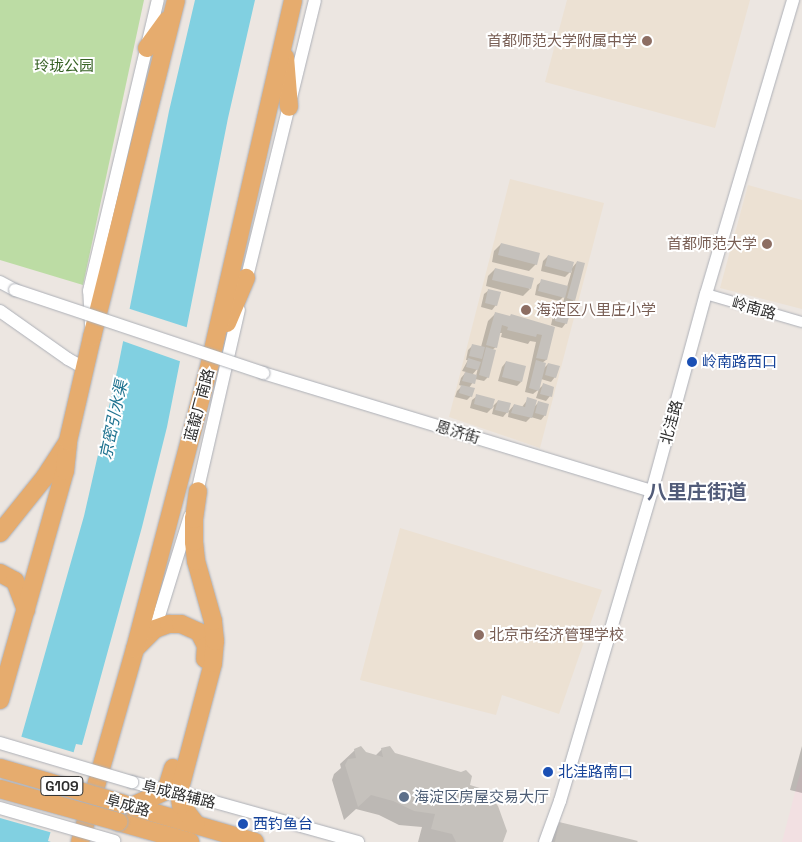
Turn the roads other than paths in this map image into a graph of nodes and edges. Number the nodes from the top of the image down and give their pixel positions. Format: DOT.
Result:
graph roads {
  1 [pos="158,0"];
  2 [pos="293,0"];
  3 [pos="315,0"];
  4 [pos="793,0"];
  5 [pos="174,5"];
  6 [pos="284,38"];
  7 [pos="147,48"];
  8 [pos="289,107"];
  9 [pos="246,278"];
  10 [pos="0,282"];
  11 [pos="0,287"];
  12 [pos="14,290"];
  13 [pos="706,294"];
  14 [pos="0,311"];
  15 [pos="802,322"];
  16 [pos="92,337"];
  17 [pos="210,362"];
  18 [pos="86,369"];
  19 [pos="68,441"];
  20 [pos="198,491"];
  21 [pos="652,491"];
  22 [pos="0,533"];
  23 [pos="0,572"];
  24 [pos="26,610"];
  25 [pos="155,629"];
  26 [pos="135,650"];
  27 [pos="0,700"];
  28 [pos="0,743"];
  29 [pos="0,768"];
  30 [pos="0,789"];
  31 [pos="172,792"];
  32 [pos="128,805"];
  33 [pos="0,808"];
  34 [pos="123,823"];
  35 [pos="196,824"];
  36 [pos="116,841"];
  37 [pos="80,842"];
  38 [pos="134,842"];
  39 [pos="188,842"];
  40 [pos="255,842"];
  41 [pos="358,842"];
  42 [pos="545,842"];
  1 -- 7 [label="street"];
  2 -- 6 [label="highway, 蓝靛厂南路"];
  3 -- 8 [label="street, 蓝靛厂南路"];
  4 -- 13 [label="street, 北洼路"];
  5 -- 7 [label="highway"];
  5 -- 16 [label="highway"];
  6 -- 8 [label="highway"];
  6 -- 17 [label="highway, 蓝靛厂南路"];
  7 -- 16 [label="street"];
  8 -- 9 [label="street, 蓝靛厂南路"];
  9 -- 17 [label="highway"];
  9 -- 20 [label="street, 蓝靛厂南路"];
  10 -- 12 [label="street"];
  11 -- 12 [label="street"];
  12 -- 21 [label="street, 恩济街, bridge"];
  13 -- 15 [label="street, 岭南路"];
  13 -- 21 [label="street, 北洼路"];
  14 -- 18 [label="street"];
  16 -- 18 [label="highway"];
  17 -- 26 [label="highway, 蓝靛厂南路"];
  18 -- 19 [label="highway"];
  19 -- 22 [label="highway"];
  19 -- 24 [label="highway"];
  20 -- 25 [label="street, 蓝靛厂南路"];
  20 -- 31 [label="highway"];
  21 -- 42 [label="street, 北洼路"];
  23 -- 24 [label="highway"];
  24 -- 27 [label="highway"];
  25 -- 26 [label="highway"];
  25 -- 31 [label="highway"];
  26 -- 37 [label="highway, 蓝靛厂南路"];
  28 -- 31 [label="street, 阜成路辅路, bridge"];
  29 -- 32 [label="highway, 阜成路 / G109, bridge"];
  30 -- 34 [label="highway, 阜成路 / G109, bridge"];
  31 -- 32 [label="highway"];
  31 -- 35 [label="highway"];
  31 -- 41 [label="street, 阜成路辅路"];
  32 -- 35 [label="highway, 阜成路 / G109"];
  33 -- 36 [label="street, bridge"];
  34 -- 38 [label="highway"];
  34 -- 39 [label="highway, 阜成路 / G109"];
  35 -- 40 [label="highway, 阜成路 / G109"];
}
